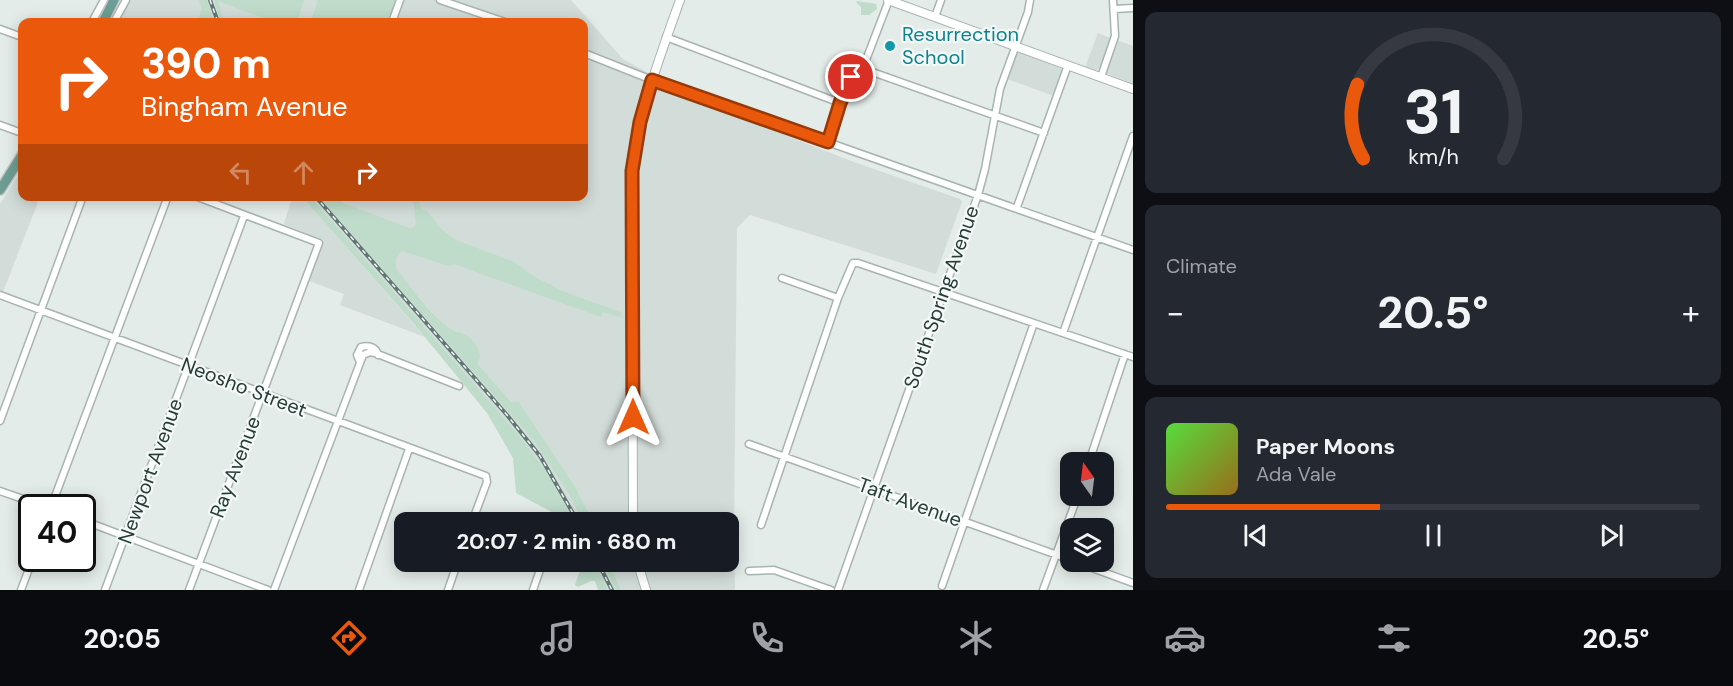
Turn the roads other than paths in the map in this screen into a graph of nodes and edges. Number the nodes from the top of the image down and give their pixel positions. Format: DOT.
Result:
graph roads {
  1 [pos="104,0"];
  2 [pos="114,0"];
  3 [pos="126,0"];
  4 [pos="400,0"];
  5 [pos="440,0"];
  6 [pos="680,0"];
  7 [pos="889,0"];
  8 [pos="941,0"];
  9 [pos="1030,0"];
  10 [pos="1113,0"];
  11 [pos="1133,8"];
  12 [pos="1114,9"];
  13 [pos="935,17"];
  14 [pos="94,18"];
  15 [pos="105,18"];
  16 [pos="116,18"];
  17 [pos="393,18"];
  18 [pos="494,18"];
  19 [pos="0,29"];
  20 [pos="18,36"];
  21 [pos="666,37"];
  22 [pos="1015,46"];
  23 [pos="588,55"];
  24 [pos="1068,65"];
  25 [pos="861,68"];
  26 [pos="1101,77"];
  27 [pos="652,80"];
  28 [pos="1133,89"];
  29 [pos="840,103"];
  30 [pos="993,116"];
  31 [pos="0,125"];
  32 [pos="18,132"];
  33 [pos="1044,134"];
  34 [pos="1133,136"];
  35 [pos="828,142"];
  36 [pos="18,161"];
  37 [pos="0,190"];
  38 [pos="978,195"];
  39 [pos="81,201"];
  40 [pos="166,201"];
  41 [pos="207,201"];
  42 [pos="1017,207"];
  43 [pos="244,216"];
  44 [pos="1097,236"];
  45 [pos="1133,250"];
  46 [pos="782,278"];
  47 [pos="943,293"];
  48 [pos="0,295"];
  49 [pos="838,298"];
  50 [pos="42,311"];
  51 [pos="1034,323"];
  52 [pos="1063,333"];
  53 [pos="114,338"];
  54 [pos="1125,354"];
  55 [pos="1133,357"];
  56 [pos="189,366"];
  57 [pos="459,386"];
  58 [pos="263,394"];
  59 [pos="0,421"];
  60 [pos="336,422"];
  61 [pos="749,444"];
  62 [pos="409,449"];
  63 [pos="1092,452"];
  64 [pos="784,456"];
  65 [pos="874,489"];
  66 [pos="0,490"];
  67 [pos="56,494"];
  68 [pos="18,497"];
  69 [pos="1074,506"];
  70 [pos="475,512"];
  71 [pos="633,512"];
  72 [pos="966,522"];
  73 [pos="96,525"];
  74 [pos="761,525"];
  75 [pos="126,536"];
  76 [pos="1056,555"];
  77 [pos="1060,556"];
  78 [pos="199,564"];
  79 [pos="749,571"];
  80 [pos="28,572"];
  81 [pos="454,572"];
  82 [pos="538,572"];
  83 [pos="640,572"];
  84 [pos="1102,572"];
  85 [pos="1133,583"];
  86 [pos="942,586"];
  87 [pos="21,590"];
  88 [pos="105,590"];
  89 [pos="189,590"];
  90 [pos="268,590"];
  91 [pos="274,590"];
  92 [pos="359,590"];
  93 [pos="448,590"];
  94 [pos="533,590"];
  95 [pos="646,590"];
  96 [pos="831,590"];
  97 [pos="837,590"];
  98 [pos="1043,590"];
  1 -- 14 [label="street"];
  2 -- 15 [label="main road"];
  3 -- 16 [label="street"];
  4 -- 17 [label="street"];
  5 -- 18 [label="street"];
  6 -- 21 [label="street"];
  7 -- 13 [label="street"];
  7 -- 25 [label="street"];
  8 -- 13 [label="street"];
  9 -- 22 [label="street, South Spring Avenue"];
  10 -- 12 [label="street"];
  11 -- 12 [label="street"];
  12 -- 26 [label="street"];
  13 -- 22 [label="street"];
  19 -- 20 [label="street"];
  21 -- 27 [label="street"];
  21 -- 29 [label="street"];
  22 -- 24 [label="street"];
  22 -- 30 [label="street, South Spring Avenue"];
  23 -- 27 [label="street"];
  24 -- 26 [label="street"];
  24 -- 33 [label="street"];
  25 -- 29 [label="street"];
  25 -- 30 [label="street"];
  26 -- 28 [label="street"];
  27 -- 35 [label="street"];
  27 -- 71 [label="street"];
  29 -- 35 [label="street"];
  30 -- 33 [label="street"];
  30 -- 38 [label="street, South Spring Avenue"];
  31 -- 32 [label="street"];
  33 -- 42 [label="street"];
  34 -- 44 [label="street"];
  35 -- 38 [label="street"];
  36 -- 37 [label="main road"];
  38 -- 42 [label="street"];
  38 -- 47 [label="street, South Spring Avenue"];
  39 -- 50 [label="street"];
  40 -- 53 [label="street"];
  41 -- 43 [label="street"];
  42 -- 44 [label="street"];
  43 -- 56 [label="street, Newport Avenue"];
  43 -- 58 [label="street, Ray Avenue"];
  44 -- 45 [label="street"];
  44 -- 52 [label="street"];
  46 -- 49 [label="street"];
  47 -- 49 [label="street"];
  47 -- 51 [label="street"];
  47 -- 65 [label="street, South Spring Avenue"];
  48 -- 50 [label="street, Neosho Street"];
  49 -- 64 [label="street"];
  50 -- 53 [label="street, Neosho Street"];
  50 -- 59 [label="street"];
  51 -- 52 [label="street"];
  51 -- 72 [label="street"];
  52 -- 54 [label="street"];
  53 -- 56 [label="street, Neosho Street"];
  53 -- 67 [label="street"];
  54 -- 55 [label="street"];
  54 -- 63 [label="street"];
  56 -- 58 [label="street, Neosho Street"];
  56 -- 75 [label="street, Newport Avenue"];
  57 -- 60 [label="street"];
  58 -- 60 [label="street, Neosho Street"];
  58 -- 78 [label="street, Ray Avenue"];
  60 -- 62 [label="street, Neosho Street"];
  60 -- 91 [label="street"];
  61 -- 64 [label="street, Taft Avenue"];
  62 -- 70 [label="street, Neosho Street"];
  62 -- 92 [label="street"];
  64 -- 65 [label="street, Taft Avenue"];
  64 -- 74 [label="street"];
  65 -- 72 [label="street, Taft Avenue"];
  65 -- 97 [label="street, South Spring Avenue"];
  66 -- 68 [label="street"];
  69 -- 76 [label="street"];
  72 -- 76 [label="street, Taft Avenue"];
  72 -- 86 [label="street"];
  73 -- 75 [label="street"];
  75 -- 78 [label="street"];
  75 -- 88 [label="street, Newport Avenue"];
  76 -- 77 [label="street, Taft Avenue"];
  76 -- 98 [label="street"];
  78 -- 89 [label="street, Ray Avenue"];
  78 -- 90 [label="street"];
  79 -- 96 [label="street"];
  80 -- 87 [label="street"];
  81 -- 93 [label="street"];
  82 -- 94 [label="street"];
  83 -- 95 [label="street"];
  84 -- 85 [label="street, Taft Avenue"];
}
